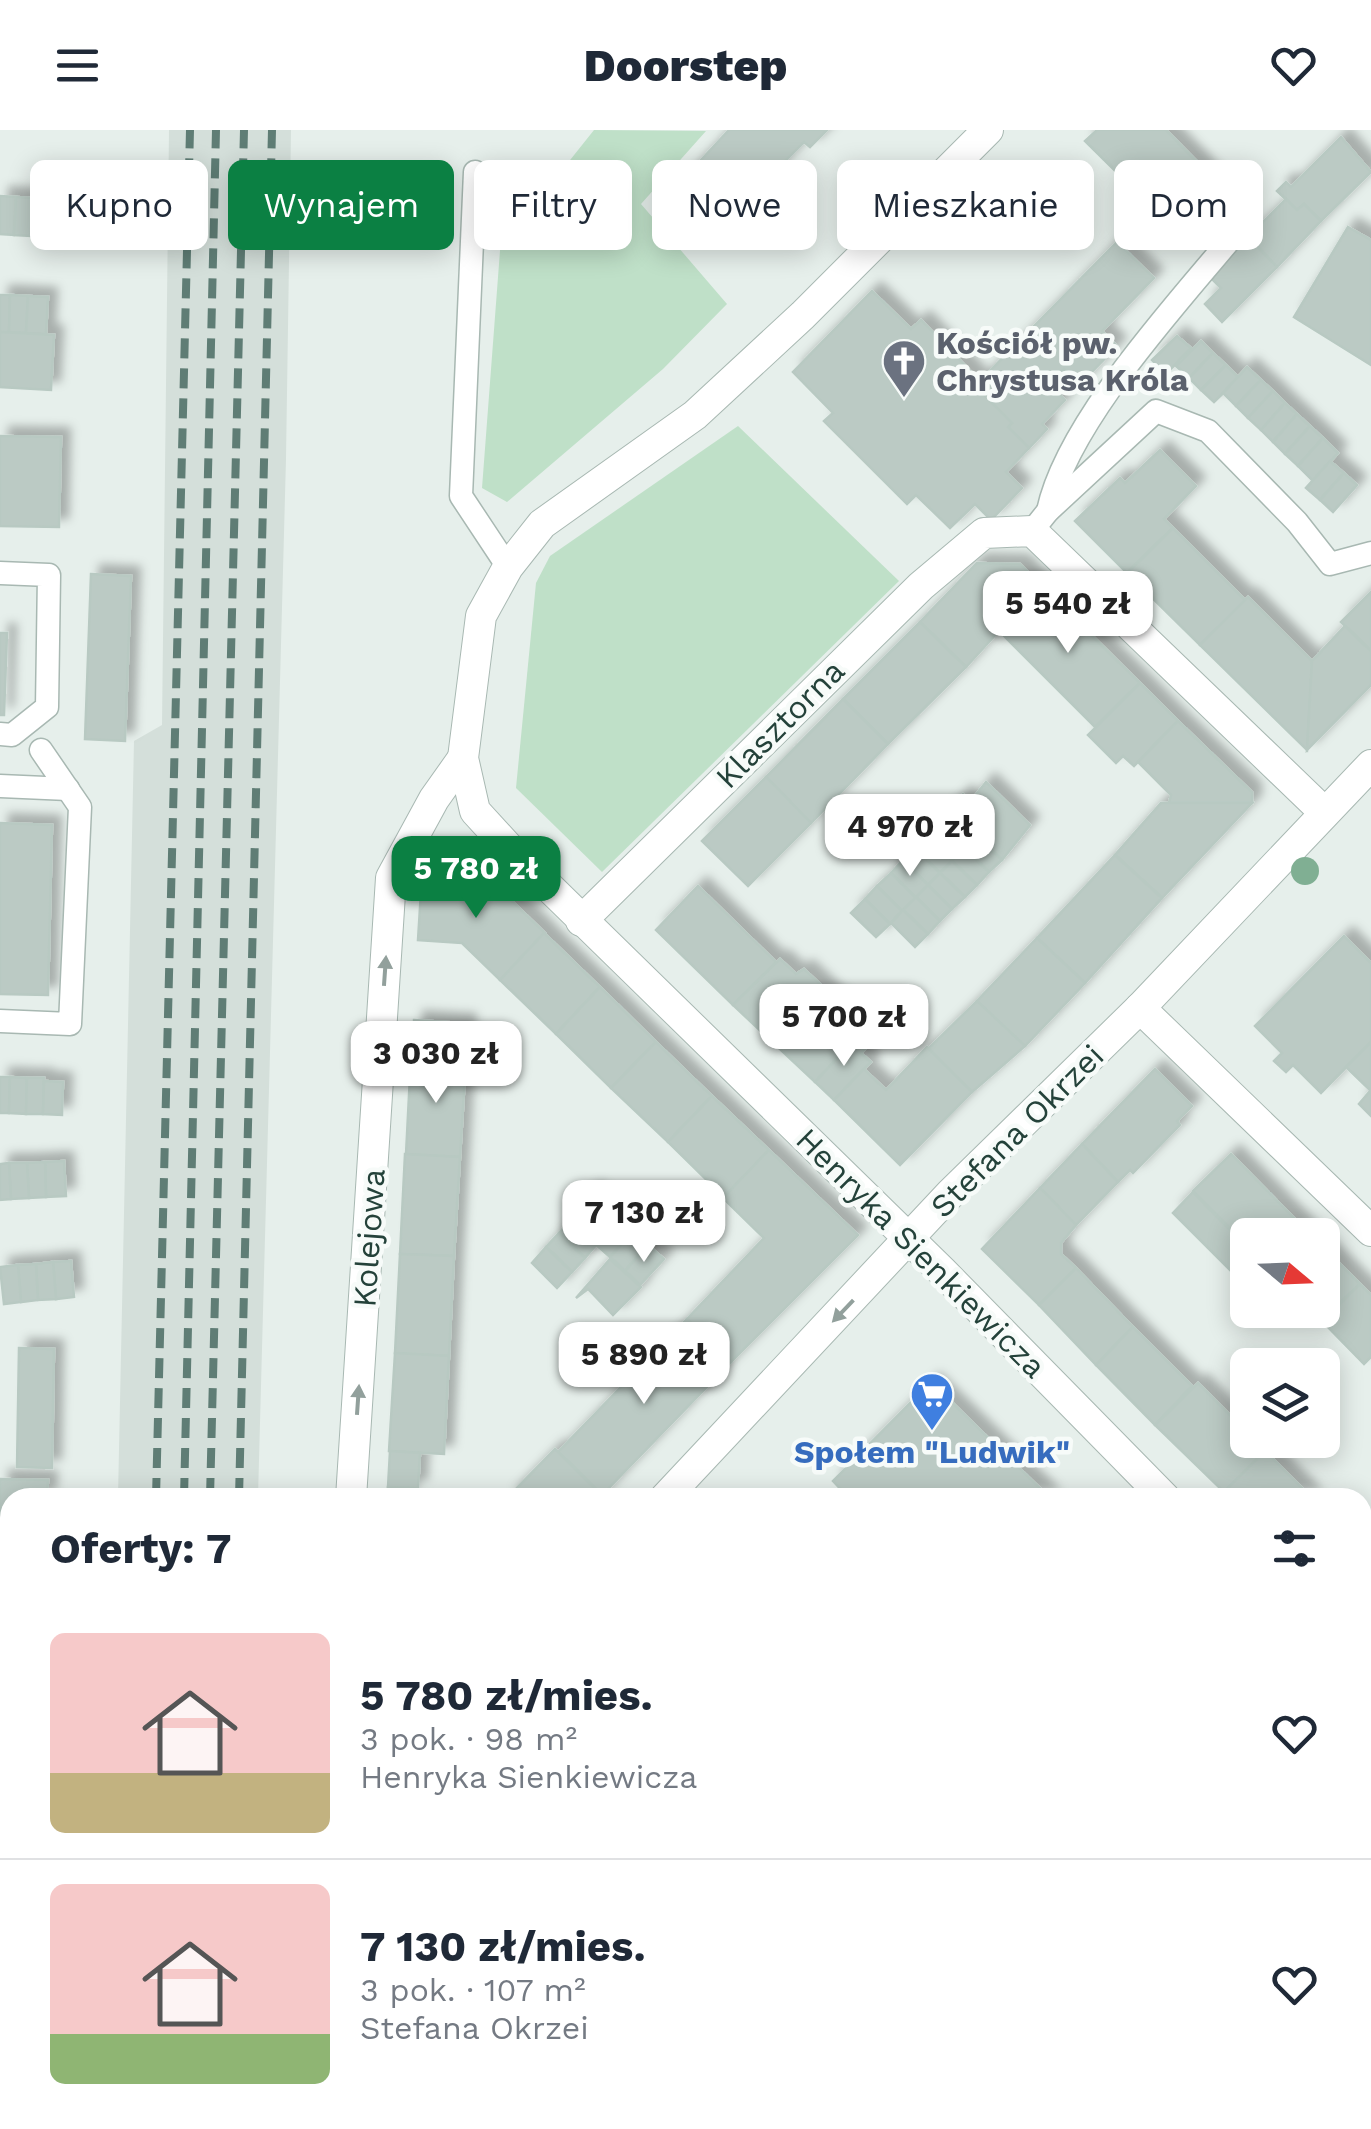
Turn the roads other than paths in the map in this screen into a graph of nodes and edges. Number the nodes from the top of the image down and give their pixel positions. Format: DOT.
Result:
graph roads {
  1 [pos="988,130"];
  2 [pos="474,195"];
  3 [pos="1222,250"];
  4 [pos="1040,521"];
  5 [pos="1371,553"];
  6 [pos="508,567"];
  7 [pos="0,574"];
  8 [pos="0,734"];
  9 [pos="41,750"];
  10 [pos="463,758"];
  11 [pos="1371,765"];
  12 [pos="0,786"];
  13 [pos="68,789"];
  14 [pos="1324,812"];
  15 [pos="580,921"];
  16 [pos="1140,1008"];
  17 [pos="0,1021"];
  18 [pos="1371,1232"];
  19 [pos="910,1241"];
  20 [pos="352,1488"];
  21 [pos="675,1488"];
  22 [pos="1155,1488"];
  1 -- 6 [label="street"];
  2 -- 6 [label="lane"];
  3 -- 4 [label="lane"];
  4 -- 5 [label="lane"];
  4 -- 14 [label="street"];
  4 -- 15 [label="street, Klasztorna"];
  6 -- 10 [label="street, Henryka Sienkiewicza"];
  7 -- 8 [label="lane"];
  9 -- 13 [label="lane"];
  10 -- 15 [label="street, Henryka Sienkiewicza"];
  20 -- 10 [label="street, Kolejowa, one-way"];
  11 -- 14 [label="street, Stefana Okrzei"];
  12 -- 13 [label="lane"];
  13 -- 17 [label="lane"];
  14 -- 16 [label="street, Stefana Okrzei"];
  15 -- 19 [label="street, Henryka Sienkiewicza"];
  16 -- 18 [label="street"];
  16 -- 19 [label="street, Stefana Okrzei"];
  19 -- 21 [label="street, Stefana Okrzei, one-way"];
  19 -- 22 [label="street, Henryka Sienkiewicza"];
}
